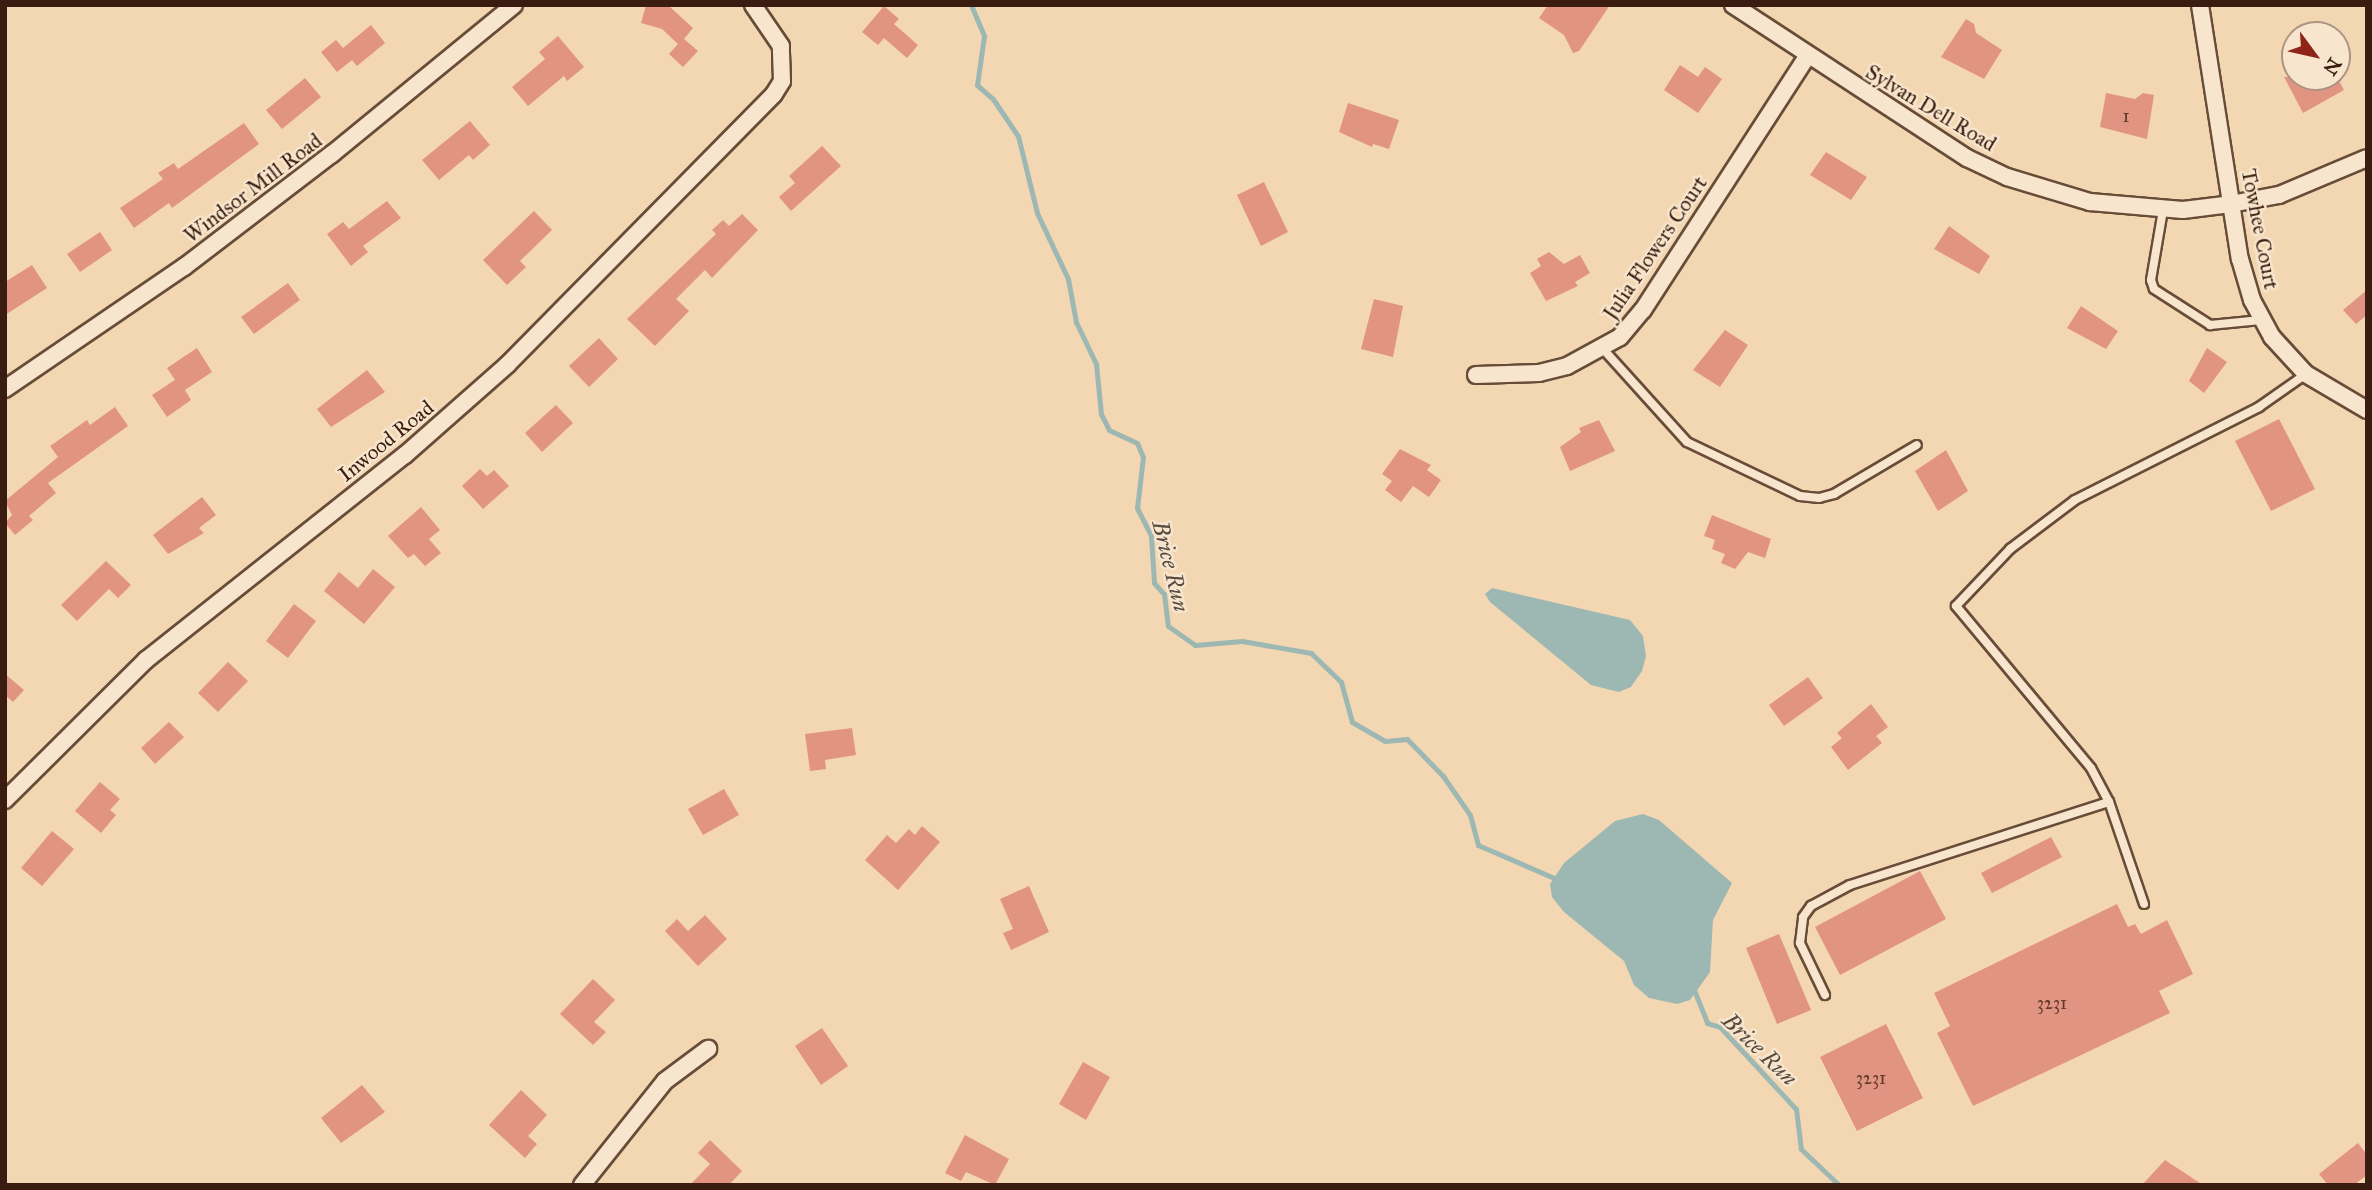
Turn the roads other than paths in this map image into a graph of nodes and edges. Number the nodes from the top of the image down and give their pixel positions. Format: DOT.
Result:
graph roads {
  1 [pos="514,5"];
  2 [pos="753,5"];
  3 [pos="1733,5"];
  4 [pos="2200,5"];
  5 [pos="1808,55"];
  6 [pos="2367,158"];
  7 [pos="2231,204"];
  8 [pos="2163,210"];
  9 [pos="2261,320"];
  10 [pos="1603,349"];
  11 [pos="1476,374"];
  12 [pos="2306,374"];
  13 [pos="5,389"];
  14 [pos="2367,410"];
  15 [pos="1917,445"];
  16 [pos="5,800"];
  17 [pos="2109,802"];
  18 [pos="2144,904"];
  19 [pos="1825,995"];
  20 [pos="708,1049"];
  21 [pos="582,1185"];
  1 -- 13 [label="street, Windsor Mill Road"];
  2 -- 16 [label="street, Inwood Road"];
  3 -- 5 [label="street, Sylvan Dell Road"];
  4 -- 7 [label="street, Towhee Court"];
  5 -- 8 [label="street, Sylvan Dell Road"];
  5 -- 10 [label="street, Julia Flowers Court"];
  6 -- 7 [label="street, Sylvan Dell Road"];
  7 -- 8 [label="street, Sylvan Dell Road"];
  7 -- 9 [label="street, Towhee Court"];
  8 -- 9 [label="lane"];
  9 -- 12 [label="street, Towhee Court"];
  10 -- 11 [label="street, Julia Flowers Court"];
  10 -- 15 [label="lane"];
  12 -- 14 [label="street, Towhee Court"];
  12 -- 17 [label="lane"];
  17 -- 18 [label="lane"];
  17 -- 19 [label="lane"];
  20 -- 21 [label="street"];
}
